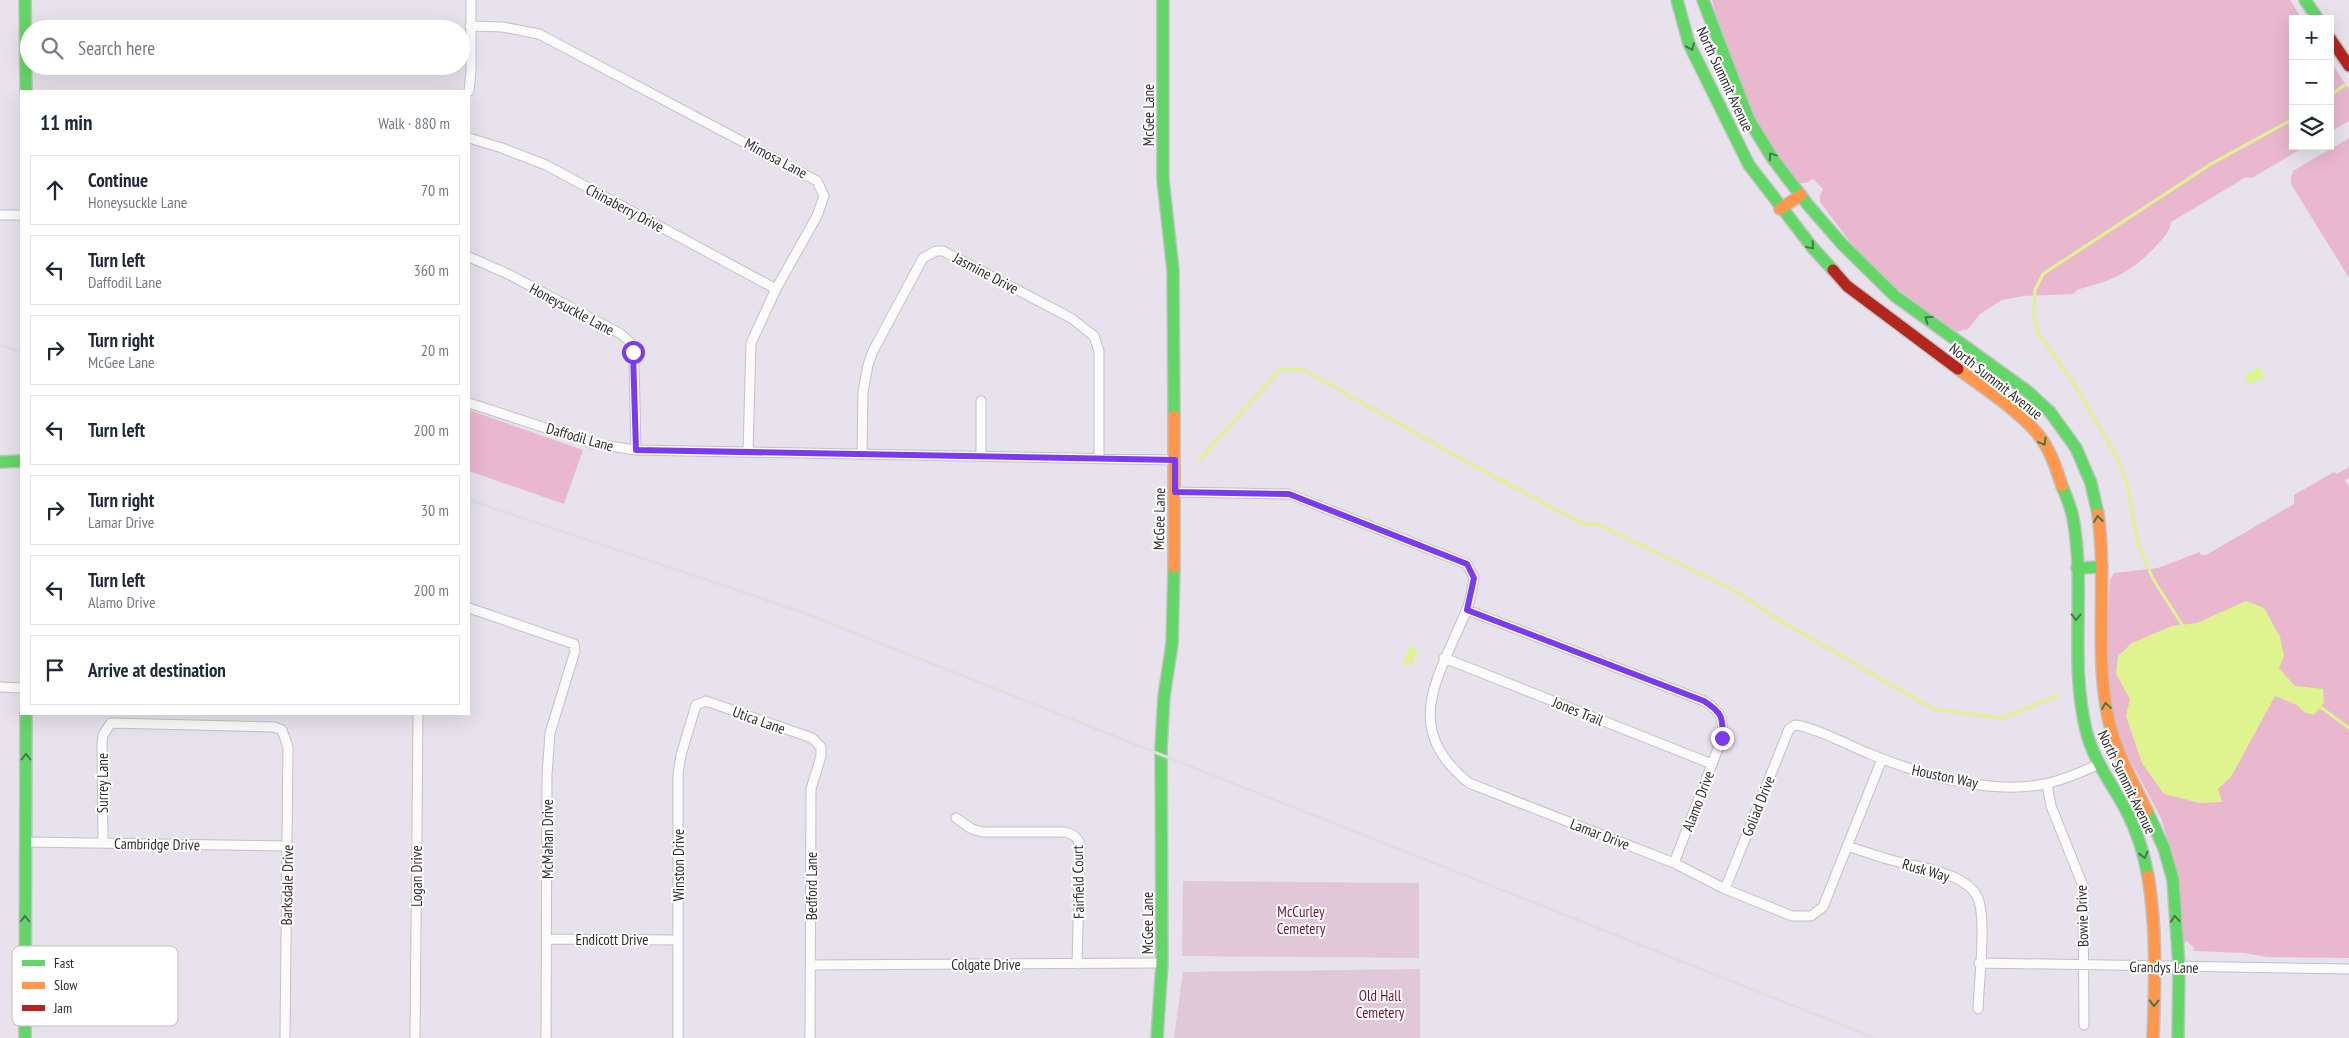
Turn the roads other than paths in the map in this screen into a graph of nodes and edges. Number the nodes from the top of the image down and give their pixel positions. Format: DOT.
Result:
graph roads {
  1 [pos="25,0"];
  2 [pos="471,0"];
  3 [pos="1163,0"];
  4 [pos="1677,0"];
  5 [pos="1703,0"];
  6 [pos="2305,0"];
  7 [pos="2315,15"];
  8 [pos="25,20"];
  9 [pos="470,26"];
  10 [pos="2334,44"];
  11 [pos="2349,66"];
  12 [pos="26,75"];
  13 [pos="26,90"];
  14 [pos="469,90"];
  15 [pos="470,138"];
  16 [pos="1801,195"];
  17 [pos="1780,209"];
  18 [pos="0,215"];
  19 [pos="20,215"];
  20 [pos="470,258"];
  21 [pos="776,289"];
  22 [pos="1967,348"];
  23 [pos="1953,366"];
  24 [pos="981,401"];
  25 [pos="470,403"];
  26 [pos="636,450"];
  27 [pos="748,452"];
  28 [pos="862,453"];
  29 [pos="981,456"];
  30 [pos="1099,458"];
  31 [pos="1175,460"];
  32 [pos="20,461"];
  33 [pos="0,462"];
  34 [pos="1175,492"];
  35 [pos="2102,567"];
  36 [pos="2077,568"];
  37 [pos="470,608"];
  38 [pos="1467,610"];
  39 [pos="1444,658"];
  40 [pos="0,687"];
  41 [pos="20,688"];
  42 [pos="706,701"];
  43 [pos="26,715"];
  44 [pos="418,715"];
  45 [pos="109,725"];
  46 [pos="1795,725"];
  47 [pos="812,738"];
  48 [pos="2119,753"];
  49 [pos="1882,759"];
  50 [pos="1712,764"];
  51 [pos="2100,764"];
  52 [pos="2047,784"];
  53 [pos="956,818"];
  54 [pos="25,842"];
  55 [pos="103,843"];
  56 [pos="288,846"];
  57 [pos="1848,846"];
  58 [pos="1674,863"];
  59 [pos="1724,889"];
  60 [pos="547,939"];
  61 [pos="677,940"];
  62 [pos="25,946"];
  63 [pos="1162,963"];
  64 [pos="1077,964"];
  65 [pos="1979,964"];
  66 [pos="810,965"];
  67 [pos="2084,966"];
  68 [pos="2155,967"];
  69 [pos="2178,967"];
  70 [pos="2349,968"];
  71 [pos="1978,1009"];
  72 [pos="2084,1024"];
  73 [pos="284,1038"];
  74 [pos="415,1038"];
  75 [pos="546,1038"];
  76 [pos="678,1038"];
  77 [pos="810,1038"];
  78 [pos="1157,1038"];
  79 [pos="2154,1038"];
  80 [pos="2178,1038"];
  1 -- 8 [label="main road"];
  2 -- 9 [label="street"];
  3 -- 31 [label="main road, McGee Lane"];
  4 -- 17 [label="main road, North Summit Avenue, one-way"];
  16 -- 5 [label="main road, North Summit Avenue, one-way"];
  6 -- 7 [label="main road"];
  9 -- 14 [label="street"];
  9 -- 21 [label="street, Mimosa Lane"];
  10 -- 11 [label="main road"];
  12 -- 13 [label="main road"];
  15 -- 21 [label="street, Chinaberry Drive"];
  16 -- 17 [label="main road"];
  22 -- 16 [label="main road, North Summit Avenue, one-way"];
  17 -- 23 [label="main road, North Summit Avenue, one-way"];
  18 -- 19 [label="street"];
  20 -- 26 [label="street, Honeysuckle Lane"];
  21 -- 27 [label="street, Mimosa Lane"];
  22 -- 23 [label="main road"];
  35 -- 22 [label="main road, North Summit Avenue, one-way"];
  23 -- 36 [label="main road, North Summit Avenue, one-way"];
  24 -- 29 [label="street"];
  25 -- 26 [label="street, Daffodil Lane"];
  26 -- 27 [label="street, Daffodil Lane"];
  27 -- 28 [label="street, Daffodil Lane"];
  28 -- 29 [label="street, Daffodil Lane"];
  28 -- 30 [label="street, Jasmine Drive"];
  29 -- 30 [label="street, Daffodil Lane"];
  30 -- 31 [label="street, Daffodil Lane"];
  31 -- 34 [label="main road, McGee Lane"];
  32 -- 33 [label="main road"];
  34 -- 38 [label="street, Lamar Drive"];
  34 -- 63 [label="main road, McGee Lane"];
  35 -- 36 [label="main road"];
  48 -- 35 [label="main road, North Summit Avenue, one-way"];
  36 -- 51 [label="main road, North Summit Avenue, one-way"];
  37 -- 60 [label="street, McMahan Drive"];
  38 -- 39 [label="street, Lamar Drive"];
  38 -- 50 [label="street, Alamo Drive"];
  39 -- 50 [label="street, Jones Trail"];
  39 -- 58 [label="street, Lamar Drive"];
  40 -- 41 [label="street"];
  42 -- 47 [label="street, Utica Lane"];
  42 -- 61 [label="street, Winston Drive"];
  54 -- 43 [label="main road, one-way"];
  44 -- 74 [label="street, Logan Drive"];
  45 -- 55 [label="street, Surrey Lane"];
  45 -- 56 [label="street, Barksdale Drive"];
  46 -- 49 [label="street, Houston Way"];
  46 -- 59 [label="street, Goliad Drive"];
  47 -- 66 [label="street, Bedford Lane"];
  48 -- 51 [label="main road"];
  69 -- 48 [label="main road, North Summit Avenue, one-way"];
  49 -- 52 [label="street, Houston Way"];
  49 -- 57 [label="street, Lamar Drive"];
  50 -- 58 [label="street, Alamo Drive"];
  51 -- 52 [label="street, Houston Way"];
  51 -- 68 [label="main road, North Summit Avenue, one-way"];
  52 -- 67 [label="street, Bowie Drive"];
  53 -- 64 [label="street, Fairfield Court"];
  54 -- 55 [label="street, Cambridge Drive"];
  62 -- 54 [label="main road, one-way"];
  55 -- 56 [label="street, Cambridge Drive"];
  56 -- 73 [label="street, Barksdale Drive"];
  57 -- 59 [label="street, Lamar Drive"];
  57 -- 65 [label="street, Rusk Way"];
  58 -- 59 [label="street, Lamar Drive"];
  60 -- 61 [label="street, Endicott Drive"];
  60 -- 75 [label="street, McMahan Drive"];
  61 -- 76 [label="street, Winston Drive"];
  63 -- 64 [label="street, Colgate Drive"];
  63 -- 78 [label="main road, McGee Lane"];
  64 -- 66 [label="street, Colgate Drive"];
  65 -- 67 [label="street, Grandys Lane"];
  65 -- 71 [label="street, Rusk Way"];
  66 -- 77 [label="street, Bedford Lane"];
  67 -- 68 [label="street, Grandys Lane"];
  67 -- 72 [label="street, Bowie Drive"];
  68 -- 69 [label="street, Grandys Lane"];
  68 -- 79 [label="main road, North Summit Avenue, one-way"];
  69 -- 70 [label="street, Grandys Lane"];
  69 -- 80 [label="main road, North Summit Avenue"];
}
